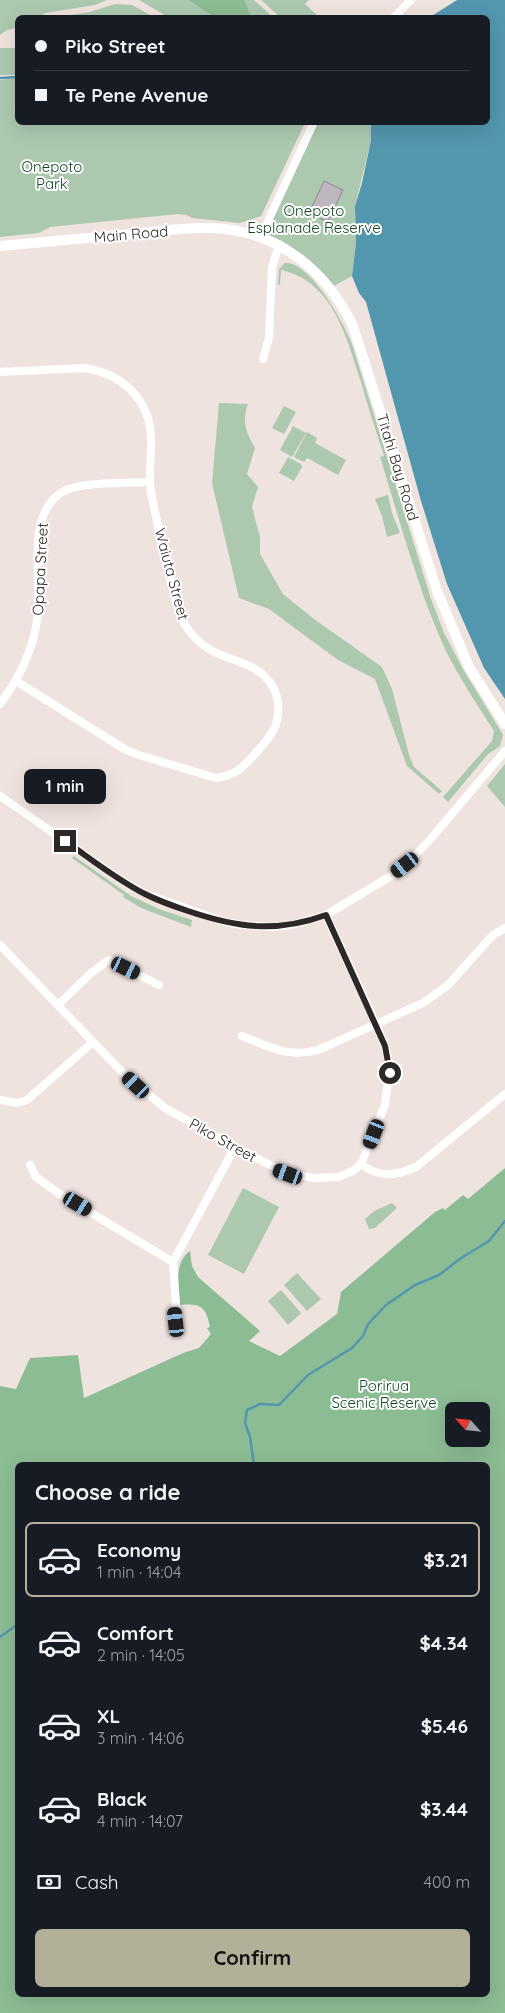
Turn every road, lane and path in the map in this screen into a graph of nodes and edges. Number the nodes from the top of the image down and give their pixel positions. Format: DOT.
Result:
graph roads {
  1 [pos="410,0"];
  2 [pos="396,15"];
  3 [pos="313,125"];
  4 [pos="261,236"];
  5 [pos="279,244"];
  6 [pos="0,246"];
  7 [pos="263,359"];
  8 [pos="0,372"];
  9 [pos="150,482"];
  10 [pos="16,681"];
  11 [pos="0,704"];
  12 [pos="505,724"];
  13 [pos="505,751"];
  14 [pos="0,796"];
  15 [pos="326,915"];
  16 [pos="505,928"];
  17 [pos="0,945"];
  18 [pos="160,985"];
  19 [pos="58,1005"];
  20 [pos="376,1024"];
  21 [pos="242,1036"];
  22 [pos="93,1042"];
  23 [pos="505,1094"];
  24 [pos="0,1100"];
  25 [pos="235,1148"];
  26 [pos="361,1164"];
  27 [pos="30,1165"];
  28 [pos="174,1262"];
  29 [pos="178,1333"];
  1 -- 2 [label="street"];
  3 -- 4 [label="street"];
  4 -- 5 [label="main road, Titahi Bay Road"];
  4 -- 6 [label="main road, Main Road"];
  5 -- 7 [label="street"];
  5 -- 12 [label="main road, Titahi Bay Road"];
  8 -- 9 [label="street, Waiuta Street"];
  9 -- 10 [label="street, Opapa Street"];
  9 -- 10 [label="street, Waiuta Street"];
  10 -- 11 [label="street, Opapa Street"];
  13 -- 15 [label="street"];
  14 -- 15 [label="street"];
  15 -- 20 [label="street"];
  16 -- 20 [label="street"];
  17 -- 19 [label="street, Piko Street"];
  18 -- 19 [label="street"];
  19 -- 22 [label="street, Piko Street"];
  20 -- 21 [label="street"];
  20 -- 26 [label="street"];
  22 -- 24 [label="street"];
  22 -- 25 [label="street, Piko Street"];
  23 -- 26 [label="street"];
  25 -- 26 [label="street, Piko Street"];
  25 -- 28 [label="street"];
  27 -- 28 [label="street"];
  28 -- 29 [label="street"];
}
